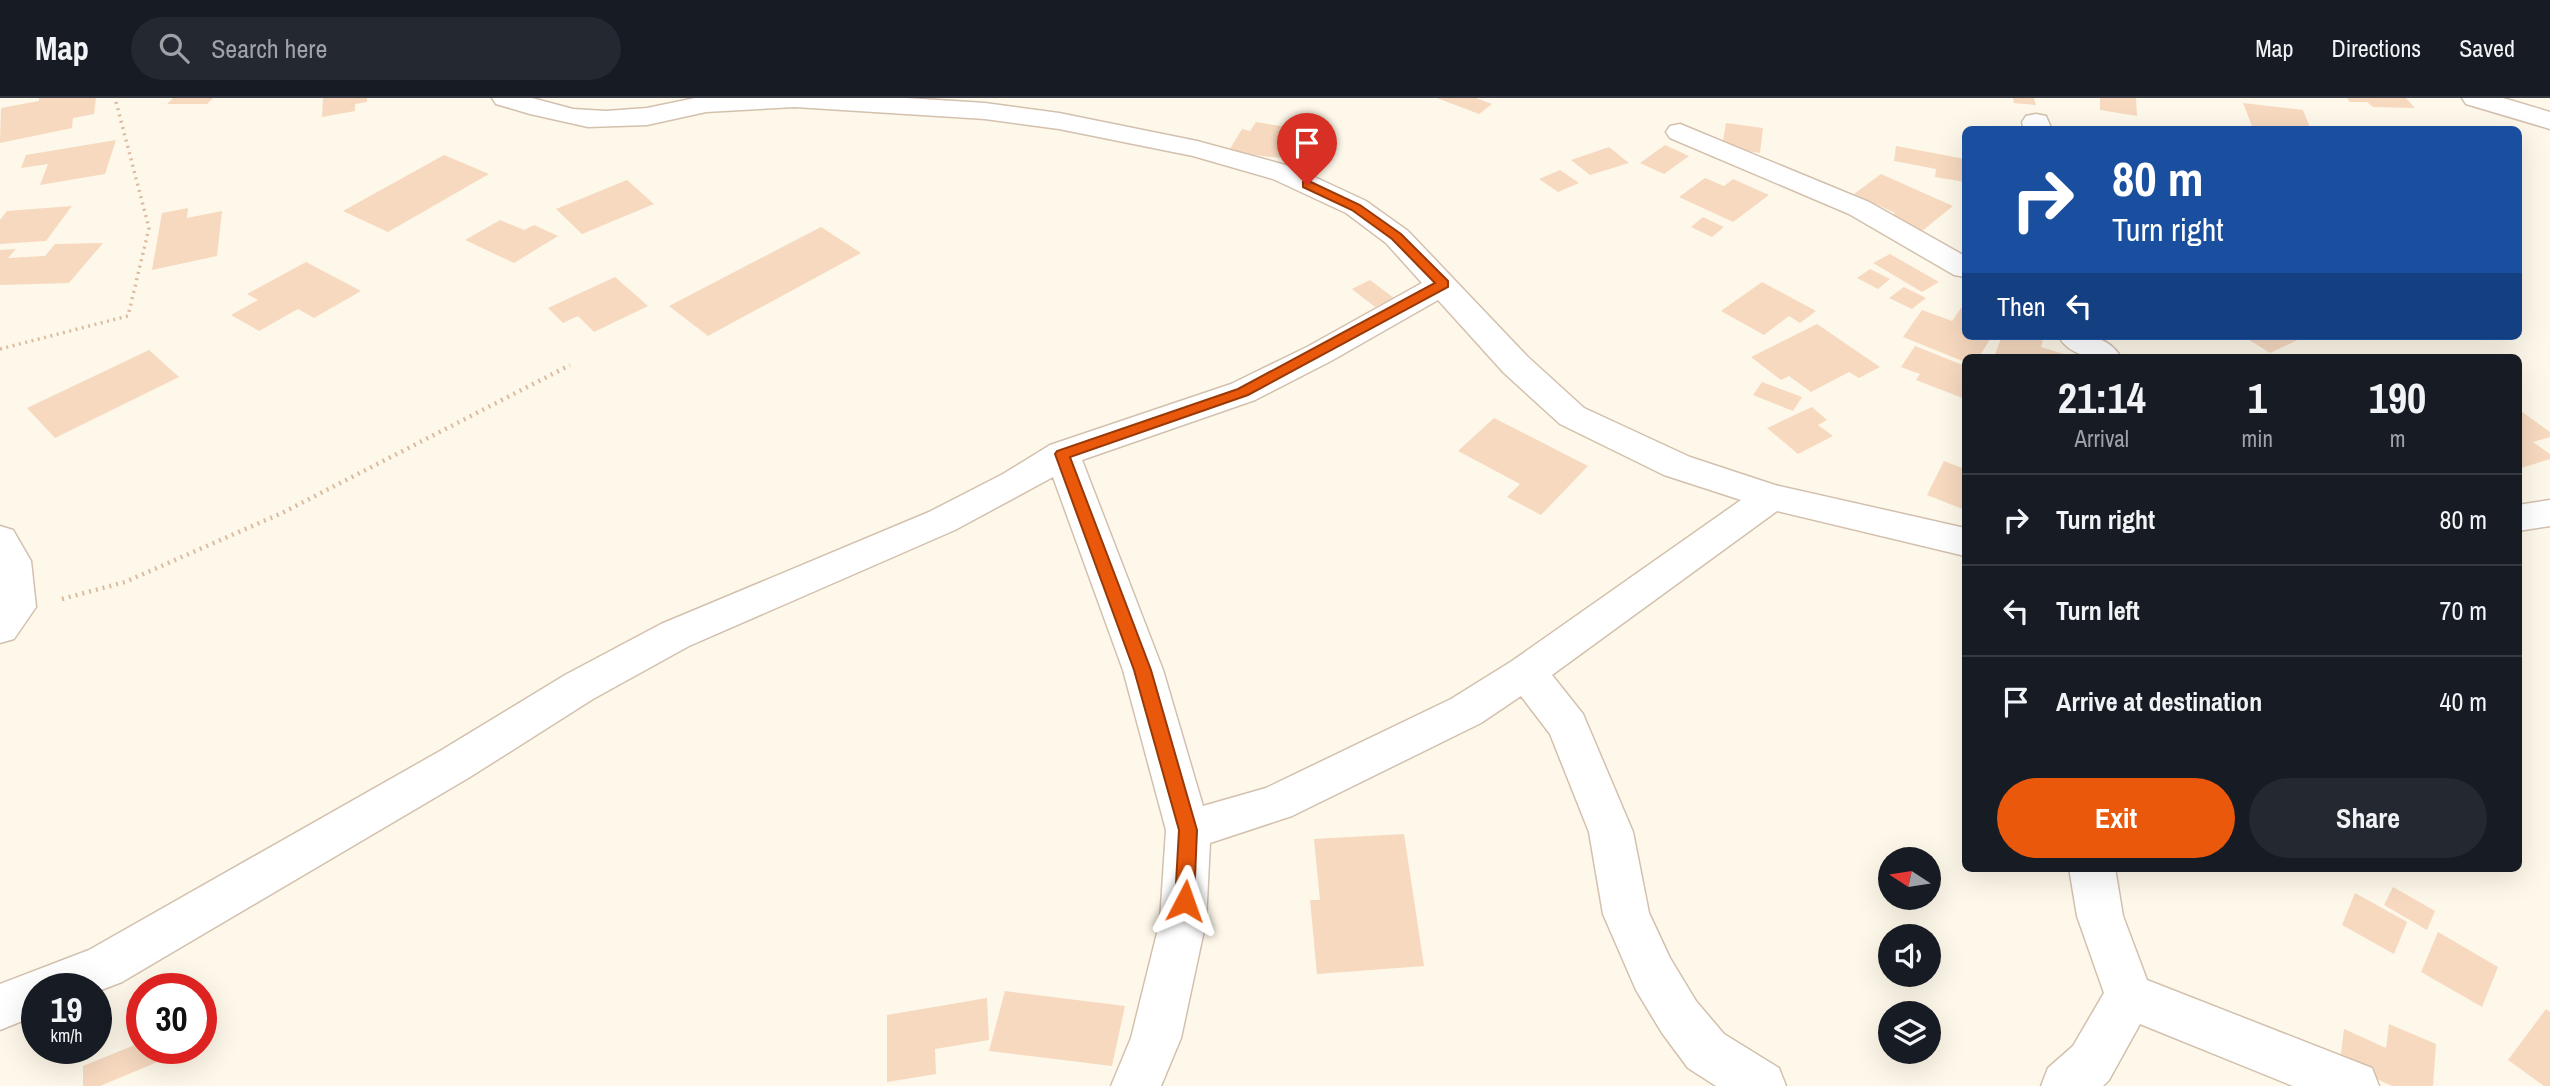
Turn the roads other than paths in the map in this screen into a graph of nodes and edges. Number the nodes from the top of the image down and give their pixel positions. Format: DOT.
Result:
graph roads {
  1 [pos="505,98"];
  2 [pos="2475,98"];
  3 [pos="711,101"];
  4 [pos="2550,121"];
  5 [pos="1680,132"];
  6 [pos="1962,266"];
  7 [pos="1443,284"];
  8 [pos="2080,340"];
  9 [pos="2101,354"];
  10 [pos="1062,454"];
  11 [pos="1771,497"];
  12 [pos="2550,513"];
  13 [pos="2522,517"];
  14 [pos="0,541"];
  15 [pos="1962,541"];
  16 [pos="8,618"];
  17 [pos="1526,672"];
  18 [pos="1188,830"];
  19 [pos="2093,872"];
  20 [pos="87,973"];
  21 [pos="2129,996"];
  22 [pos="21,998"];
  23 [pos="0,1007"];
  24 [pos="1136,1086"];
  25 [pos="1761,1086"];
  26 [pos="2066,1086"];
  27 [pos="2354,1086"];
  1 -- 3 [label="street"];
  2 -- 4 [label="street"];
  3 -- 7 [label="street"];
  5 -- 6 [label="street"];
  7 -- 10 [label="street"];
  7 -- 11 [label="street"];
  8 -- 9 [label="street"];
  10 -- 18 [label="street"];
  10 -- 20 [label="street"];
  11 -- 15 [label="street"];
  11 -- 17 [label="street"];
  12 -- 13 [label="street"];
  14 -- 16 [label="street"];
  17 -- 18 [label="street"];
  17 -- 25 [label="street"];
  18 -- 24 [label="street"];
  19 -- 21 [label="street"];
  21 -- 26 [label="street"];
  21 -- 27 [label="street"];
  22 -- 23 [label="street"];
}
